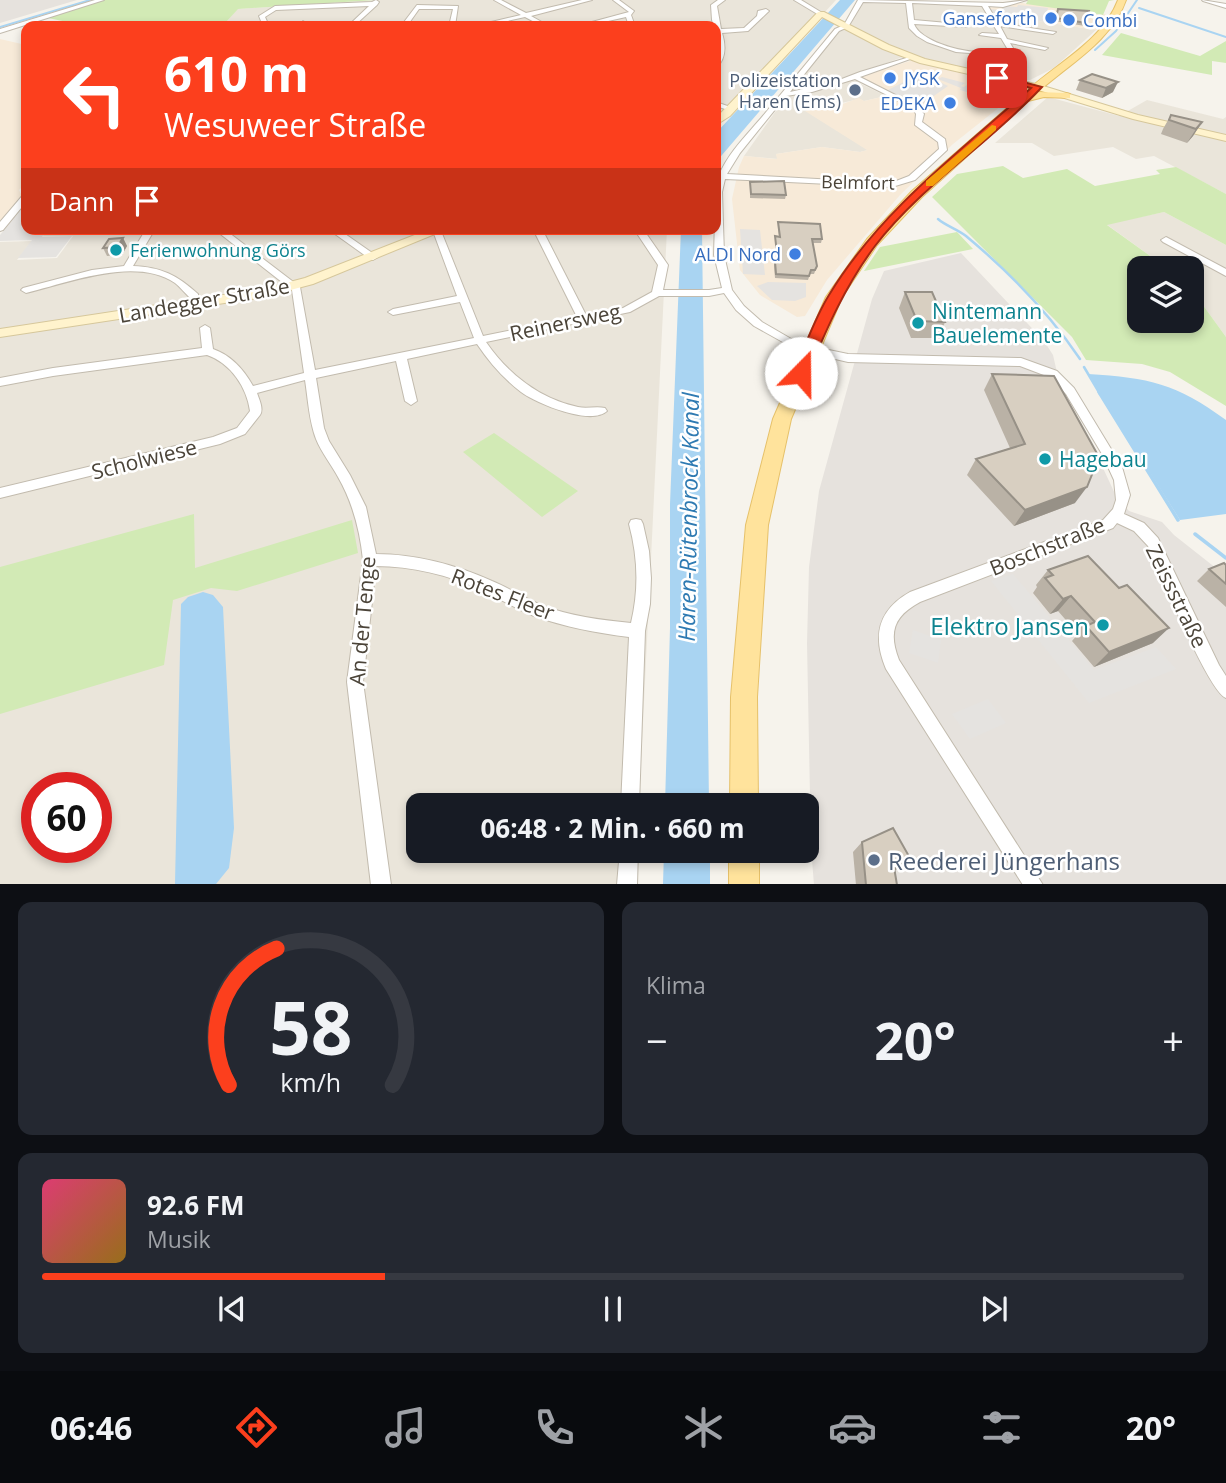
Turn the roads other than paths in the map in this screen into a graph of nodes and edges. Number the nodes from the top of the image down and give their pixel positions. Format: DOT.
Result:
graph roads {
  1 [pos="81,0"];
  2 [pos="101,0"];
  3 [pos="497,0"];
  4 [pos="589,0"];
  5 [pos="616,0"];
  6 [pos="722,0"];
  7 [pos="797,0"];
  8 [pos="861,0"];
  9 [pos="1024,0"];
  10 [pos="1122,0"];
  11 [pos="1205,0"];
  12 [pos="934,1"];
  13 [pos="377,2"];
  14 [pos="909,2"];
  15 [pos="984,4"];
  16 [pos="1226,6"];
  17 [pos="47,10"];
  18 [pos="822,14"];
  19 [pos="628,15"];
  20 [pos="526,16"];
  21 [pos="760,16"];
  22 [pos="974,20"];
  23 [pos="33,21"];
  24 [pos="264,21"];
  25 [pos="356,21"];
  26 [pos="407,21"];
  27 [pos="453,21"];
  28 [pos="500,21"];
  29 [pos="536,21"];
  30 [pos="602,21"];
  31 [pos="630,21"];
  32 [pos="718,21"];
  33 [pos="912,22"];
  34 [pos="995,23"];
  35 [pos="21,25"];
  36 [pos="842,25"];
  37 [pos="967,25"];
  38 [pos="721,30"];
  39 [pos="0,31"];
  40 [pos="1052,32"];
  41 [pos="982,35"];
  42 [pos="1003,38"];
  43 [pos="1045,48"];
  44 [pos="999,54"];
  45 [pos="721,57"];
  46 [pos="911,57"];
  47 [pos="1024,63"];
  48 [pos="857,78"];
  49 [pos="997,78"];
  50 [pos="1014,81"];
  51 [pos="1036,88"];
  52 [pos="783,94"];
  53 [pos="1069,96"];
  54 [pos="721,105"];
  55 [pos="731,108"];
  56 [pos="721,117"];
  57 [pos="1226,138"];
  58 [pos="722,176"];
  59 [pos="721,180"];
  60 [pos="21,203"];
  61 [pos="0,228"];
  62 [pos="147,235"];
  63 [pos="226,235"];
  64 [pos="341,235"];
  65 [pos="427,235"];
  66 [pos="441,235"];
  67 [pos="540,235"];
  68 [pos="642,235"];
  69 [pos="719,235"];
  70 [pos="1166,240"];
  71 [pos="373,257"];
  72 [pos="128,267"];
  73 [pos="1226,273"];
  74 [pos="294,286"];
  75 [pos="26,290"];
  76 [pos="727,290"];
  77 [pos="657,293"];
  78 [pos="709,293"];
  79 [pos="194,296"];
  80 [pos="463,298"];
  81 [pos="393,312"];
  82 [pos="583,319"];
  83 [pos="205,328"];
  84 [pos="0,333"];
  85 [pos="480,341"];
  86 [pos="208,351"];
  87 [pos="810,351"];
  88 [pos="401,357"];
  89 [pos="309,376"];
  90 [pos="0,382"];
  91 [pos="250,391"];
  92 [pos="411,401"];
  93 [pos="601,411"];
  94 [pos="0,493"];
  95 [pos="1116,516"];
  96 [pos="636,524"];
  97 [pos="370,561"];
  98 [pos="637,631"];
  99 [pos="1226,690"];
  100 [pos="630,793"];
  101 [pos="744,793"];
  102 [pos="628,863"];
  103 [pos="744,863"];
  104 [pos="381,884"];
  105 [pos="627,884"];
  106 [pos="744,884"];
  107 [pos="1034,884"];
  1 -- 17 [label="street"];
  2 -- 23 [label="street"];
  3 -- 20 [label="street"];
  4 -- 20 [label="street"];
  5 -- 19 [label="street"];
  6 -- 32 [label="street"];
  7 -- 18 [label="street"];
  8 -- 14 [label="street"];
  8 -- 36 [label="street"];
  9 -- 15 [label="street"];
  10 -- 51 [label="main road"];
  11 -- 16 [label="street"];
  12 -- 14 [label="street"];
  12 -- 15 [label="street"];
  13 -- 24 [label="street"];
  13 -- 25 [label="street"];
  14 -- 33 [label="street"];
  15 -- 34 [label="street"];
  18 -- 36 [label="main road"];
  18 -- 55 [label="main road"];
  19 -- 30 [label="street"];
  19 -- 31 [label="street"];
  20 -- 28 [label="street"];
  20 -- 29 [label="street"];
  21 -- 38 [label="street"];
  22 -- 34 [label="street"];
  26 -- 27 [label="street"];
  33 -- 37 [label="street"];
  33 -- 44 [label="street"];
  34 -- 40 [label="street"];
  34 -- 42 [label="street"];
  35 -- 39 [label="street"];
  36 -- 46 [label="main road"];
  36 -- 52 [label="street"];
  38 -- 45 [label="street"];
  41 -- 42 [label="street"];
  42 -- 43 [label="street"];
  42 -- 44 [label="street"];
  44 -- 47 [label="street"];
  46 -- 48 [label="street"];
  46 -- 49 [label="main road"];
  48 -- 52 [label="street"];
  48 -- 58 [label="street, Belmfort"];
  49 -- 50 [label="main road"];
  49 -- 51 [label="main road"];
  50 -- 51 [label="main road"];
  51 -- 53 [label="main road"];
  51 -- 53 [label="main road"];
  51 -- 87 [label="main road"];
  52 -- 58 [label="street"];
  53 -- 57 [label="main road"];
  54 -- 55 [label="street"];
  55 -- 56 [label="main road"];
  58 -- 59 [label="street"];
  60 -- 61 [label="street"];
  62 -- 72 [label="street"];
  63 -- 74 [label="street"];
  64 -- 71 [label="street"];
  65 -- 71 [label="main road, Landegger Straße"];
  66 -- 80 [label="street"];
  67 -- 82 [label="street"];
  68 -- 77 [label="street"];
  69 -- 76 [label="street"];
  70 -- 73 [label="street"];
  71 -- 74 [label="main road, Landegger Straße"];
  72 -- 75 [label="street"];
  72 -- 79 [label="street"];
  74 -- 84 [label="main road, Landegger Straße"];
  74 -- 89 [label="street, An der Tenge"];
  76 -- 78 [label="street, Reinersweg"];
  76 -- 87 [label="street, Boschstraße"];
  77 -- 78 [label="street, Reinersweg"];
  77 -- 82 [label="street, Reinersweg"];
  80 -- 81 [label="street"];
  80 -- 85 [label="street"];
  82 -- 85 [label="street, Reinersweg"];
  83 -- 86 [label="street"];
  85 -- 88 [label="street, Reinersweg"];
  85 -- 93 [label="street"];
  86 -- 90 [label="street"];
  86 -- 91 [label="street"];
  87 -- 95 [label="street, Boschstraße"];
  87 -- 101 [label="main road"];
  88 -- 89 [label="street, Reinersweg"];
  88 -- 92 [label="street"];
  89 -- 91 [label="street"];
  89 -- 97 [label="street, An der Tenge"];
  91 -- 94 [label="street, Scholwiese"];
  95 -- 99 [label="street, Zeissstraße"];
  95 -- 107 [label="street, Boschstraße"];
  96 -- 98 [label="street"];
  97 -- 98 [label="street, Rotes Fleer"];
  97 -- 104 [label="street, An der Tenge"];
  98 -- 100 [label="street"];
  102 -- 105 [label="street"];
  103 -- 106 [label="main road"];
}
